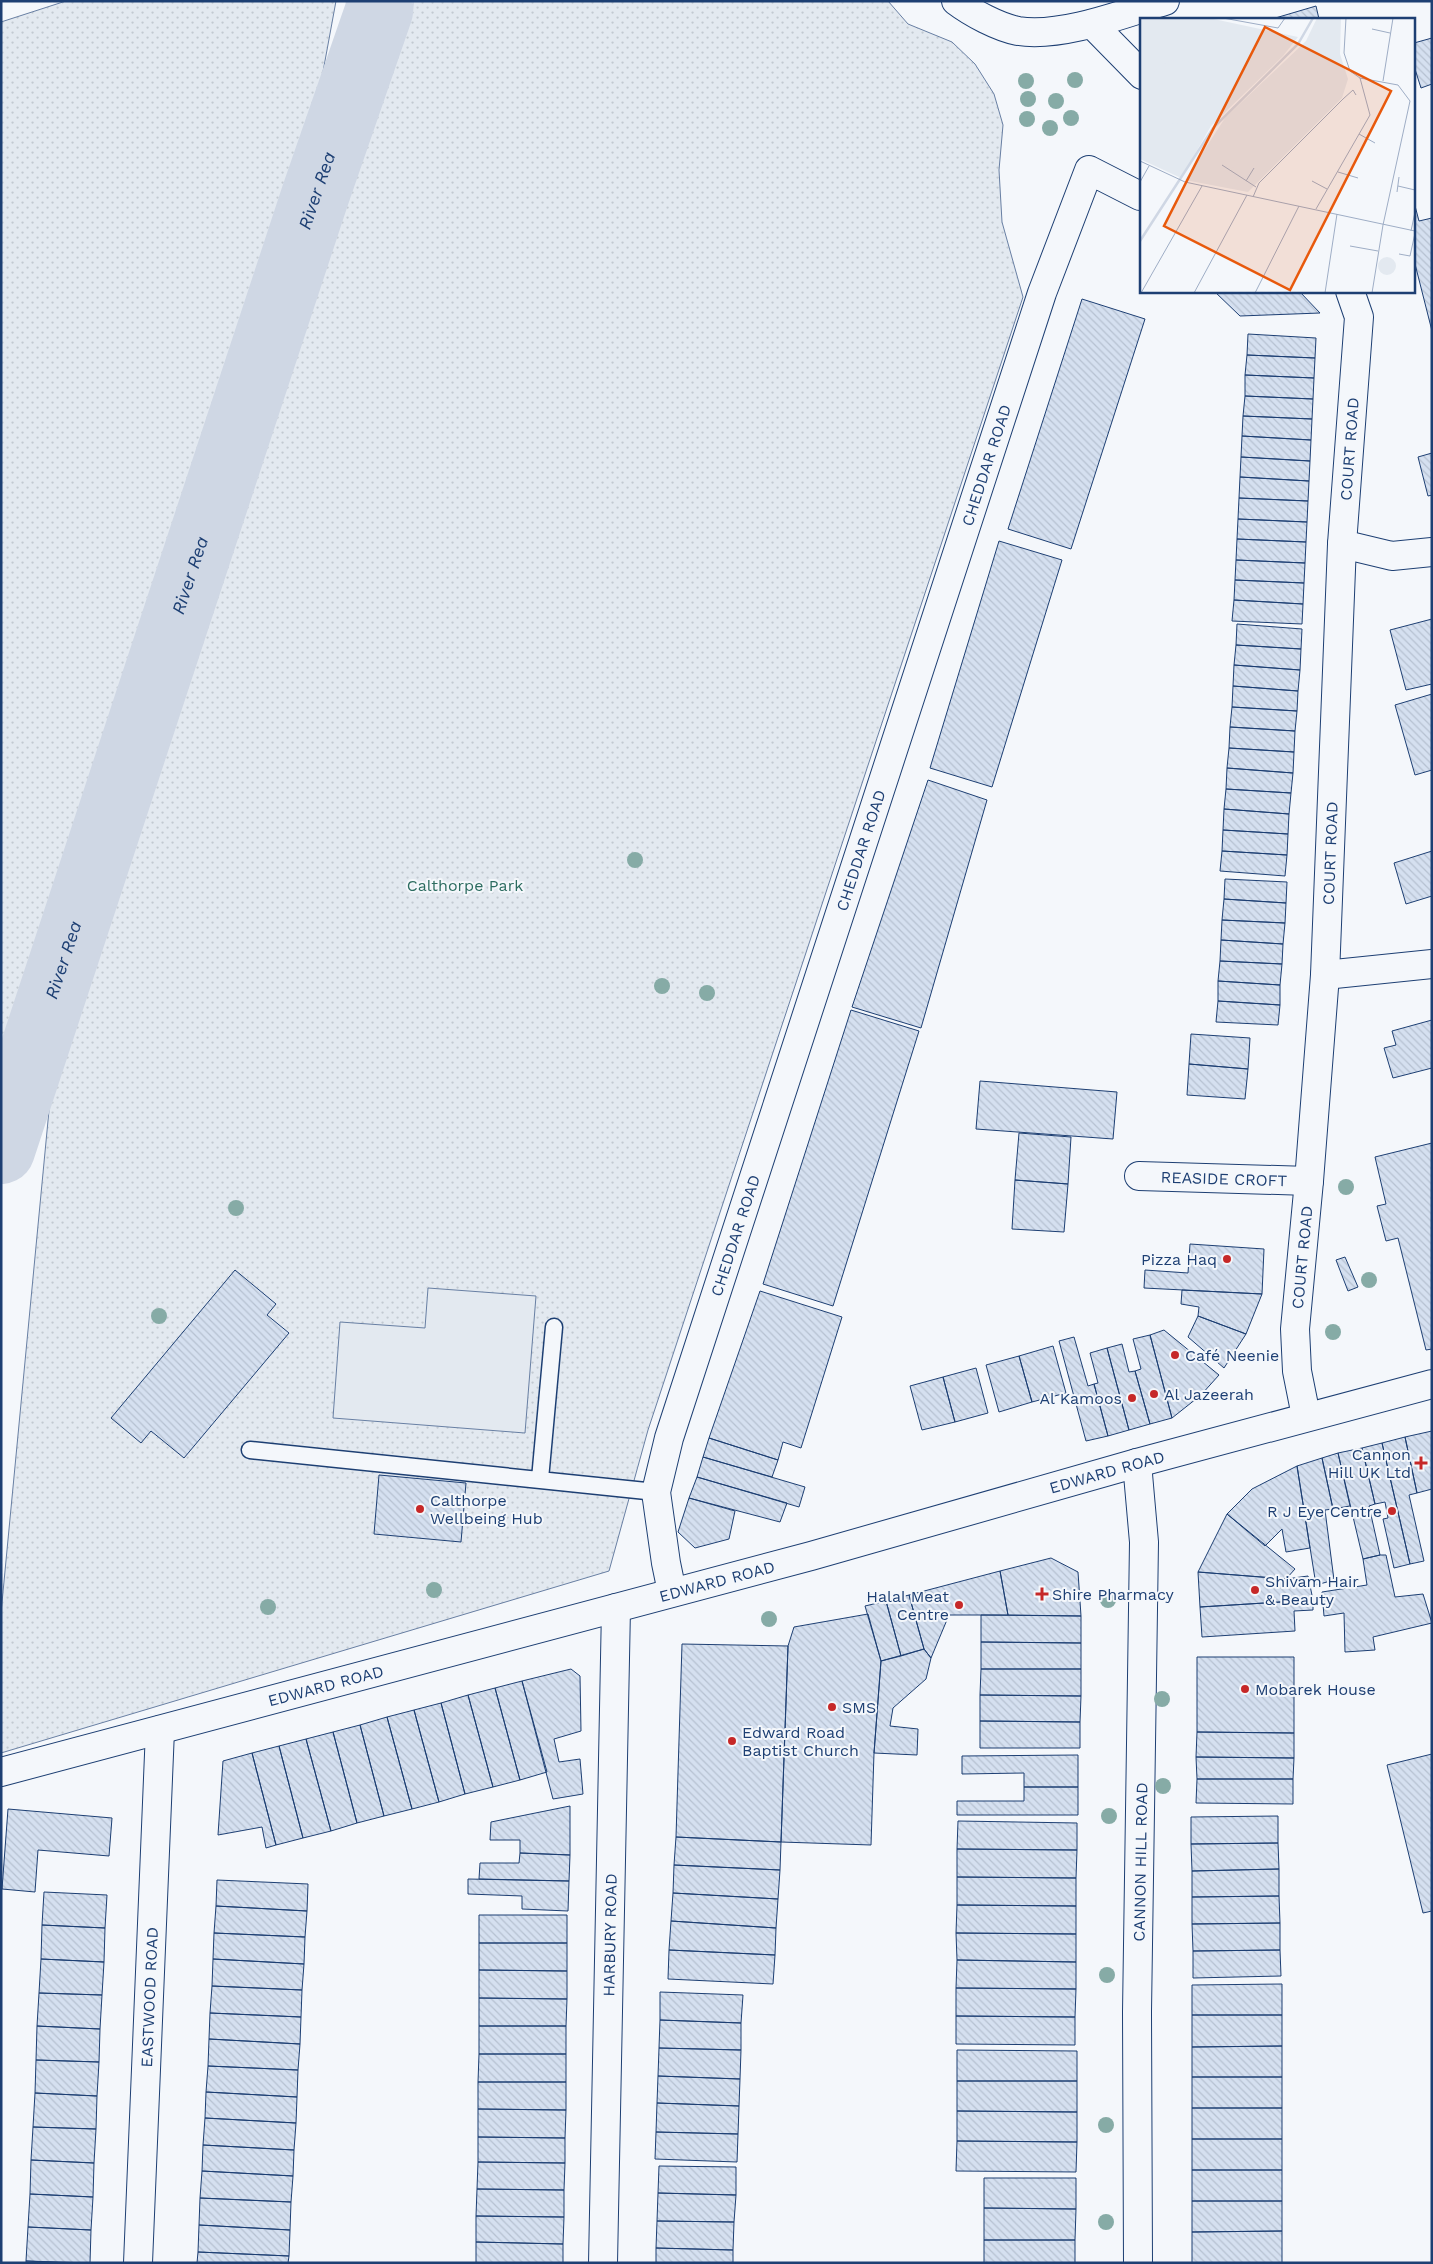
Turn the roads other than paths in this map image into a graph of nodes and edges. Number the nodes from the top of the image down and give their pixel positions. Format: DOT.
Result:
graph roads {
  1 [pos="956,1"];
  2 [pos="1165,1"];
  3 [pos="1092,24"];
  4 [pos="1140,73"];
  5 [pos="1140,196"];
  6 [pos="1350,292"];
  7 [pos="1342,544"];
  8 [pos="1432,552"];
  9 [pos="1432,964"];
  10 [pos="1325,975"];
  11 [pos="1139,1176"];
  12 [pos="1309,1181"];
  13 [pos="554,1326"];
  14 [pos="1432,1384"];
  15 [pos="1306,1416"];
  16 [pos="250,1450"];
  17 [pos="1137,1462"];
  18 [pos="540,1478"];
  19 [pos="656,1492"];
  20 [pos="672,1592"];
  21 [pos="616,1608"];
  22 [pos="160,1730"];
  23 [pos="1,1772"];
  24 [pos="138,2263"];
  25 [pos="603,2263"];
  26 [pos="1138,2263"];
  1 -- 3 [label="street"];
  2 -- 3 [label="street"];
  3 -- 4 [label="street"];
  5 -- 19 [label="street, CHEDDAR ROAD"];
  6 -- 7 [label="street, COURT ROAD"];
  7 -- 8 [label="street"];
  7 -- 10 [label="street, COURT ROAD"];
  9 -- 10 [label="street"];
  10 -- 12 [label="street, COURT ROAD"];
  11 -- 12 [label="street, REASIDE CROFT"];
  12 -- 15 [label="street, COURT ROAD"];
  13 -- 18 [label="lane"];
  14 -- 15 [label="street, EDWARD ROAD"];
  15 -- 17 [label="street, EDWARD ROAD"];
  16 -- 18 [label="lane"];
  17 -- 20 [label="street, EDWARD ROAD"];
  17 -- 26 [label="street, CANNON HILL ROAD"];
  18 -- 19 [label="lane"];
  19 -- 20 [label="street, CHEDDAR ROAD"];
  20 -- 21 [label="street, EDWARD ROAD"];
  21 -- 22 [label="street, EDWARD ROAD"];
  21 -- 25 [label="street, HARBURY ROAD"];
  22 -- 23 [label="street, EDWARD ROAD"];
  22 -- 24 [label="street, EASTWOOD ROAD"];
}
